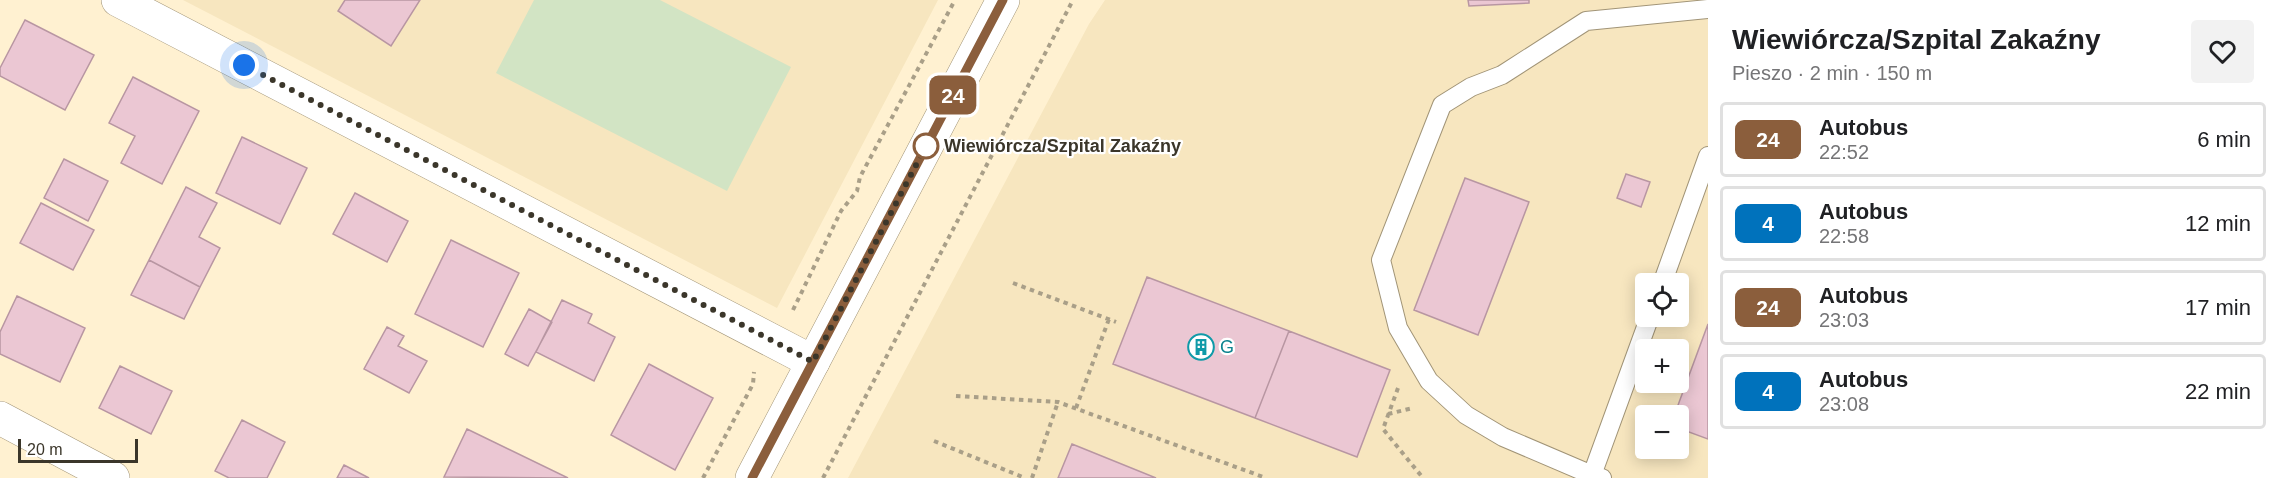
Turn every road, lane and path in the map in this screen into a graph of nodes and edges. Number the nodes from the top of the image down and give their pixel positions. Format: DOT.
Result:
graph roads {
  1 [pos="118,0"];
  2 [pos="955,0"];
  3 [pos="1003,0"];
  4 [pos="1073,0"];
  5 [pos="1708,9"];
  6 [pos="1708,156"];
  7 [pos="1666,273"];
  8 [pos="1013,284"];
  9 [pos="1109,319"];
  10 [pos="1116,322"];
  11 [pos="1646,327"];
  12 [pos="767,338"];
  13 [pos="1411,352"];
  14 [pos="813,362"];
  15 [pos="956,396"];
  16 [pos="1058,402"];
  17 [pos="1076,408"];
  18 [pos="0,418"];
  19 [pos="934,441"];
  20 [pos="1597,477"];
  21 [pos="113,478"];
  22 [pos="703,478"];
  23 [pos="752,478"];
  24 [pos="823,478"];
  25 [pos="1025,478"];
  26 [pos="1032,478"];
  27 [pos="1266,478"];
  28 [pos="1423,478"];
  1 -- 12 [label="street"];
  2 -- 12 [label="path"];
  3 -- 14 [label="street"];
  4 -- 24 [label="path"];
  5 -- 13 [label="lane"];
  6 -- 7 [label="lane"];
  8 -- 9 [label="path"];
  9 -- 10 [label="path"];
  9 -- 17 [label="path"];
  11 -- 20 [label="lane"];
  12 -- 14 [label="street"];
  12 -- 22 [label="path"];
  13 -- 20 [label="lane"];
  13 -- 28 [label="path"];
  14 -- 23 [label="street"];
  15 -- 16 [label="path"];
  16 -- 17 [label="path"];
  16 -- 26 [label="path"];
  17 -- 27 [label="path"];
  18 -- 21 [label="street"];
  19 -- 25 [label="path"];
}
